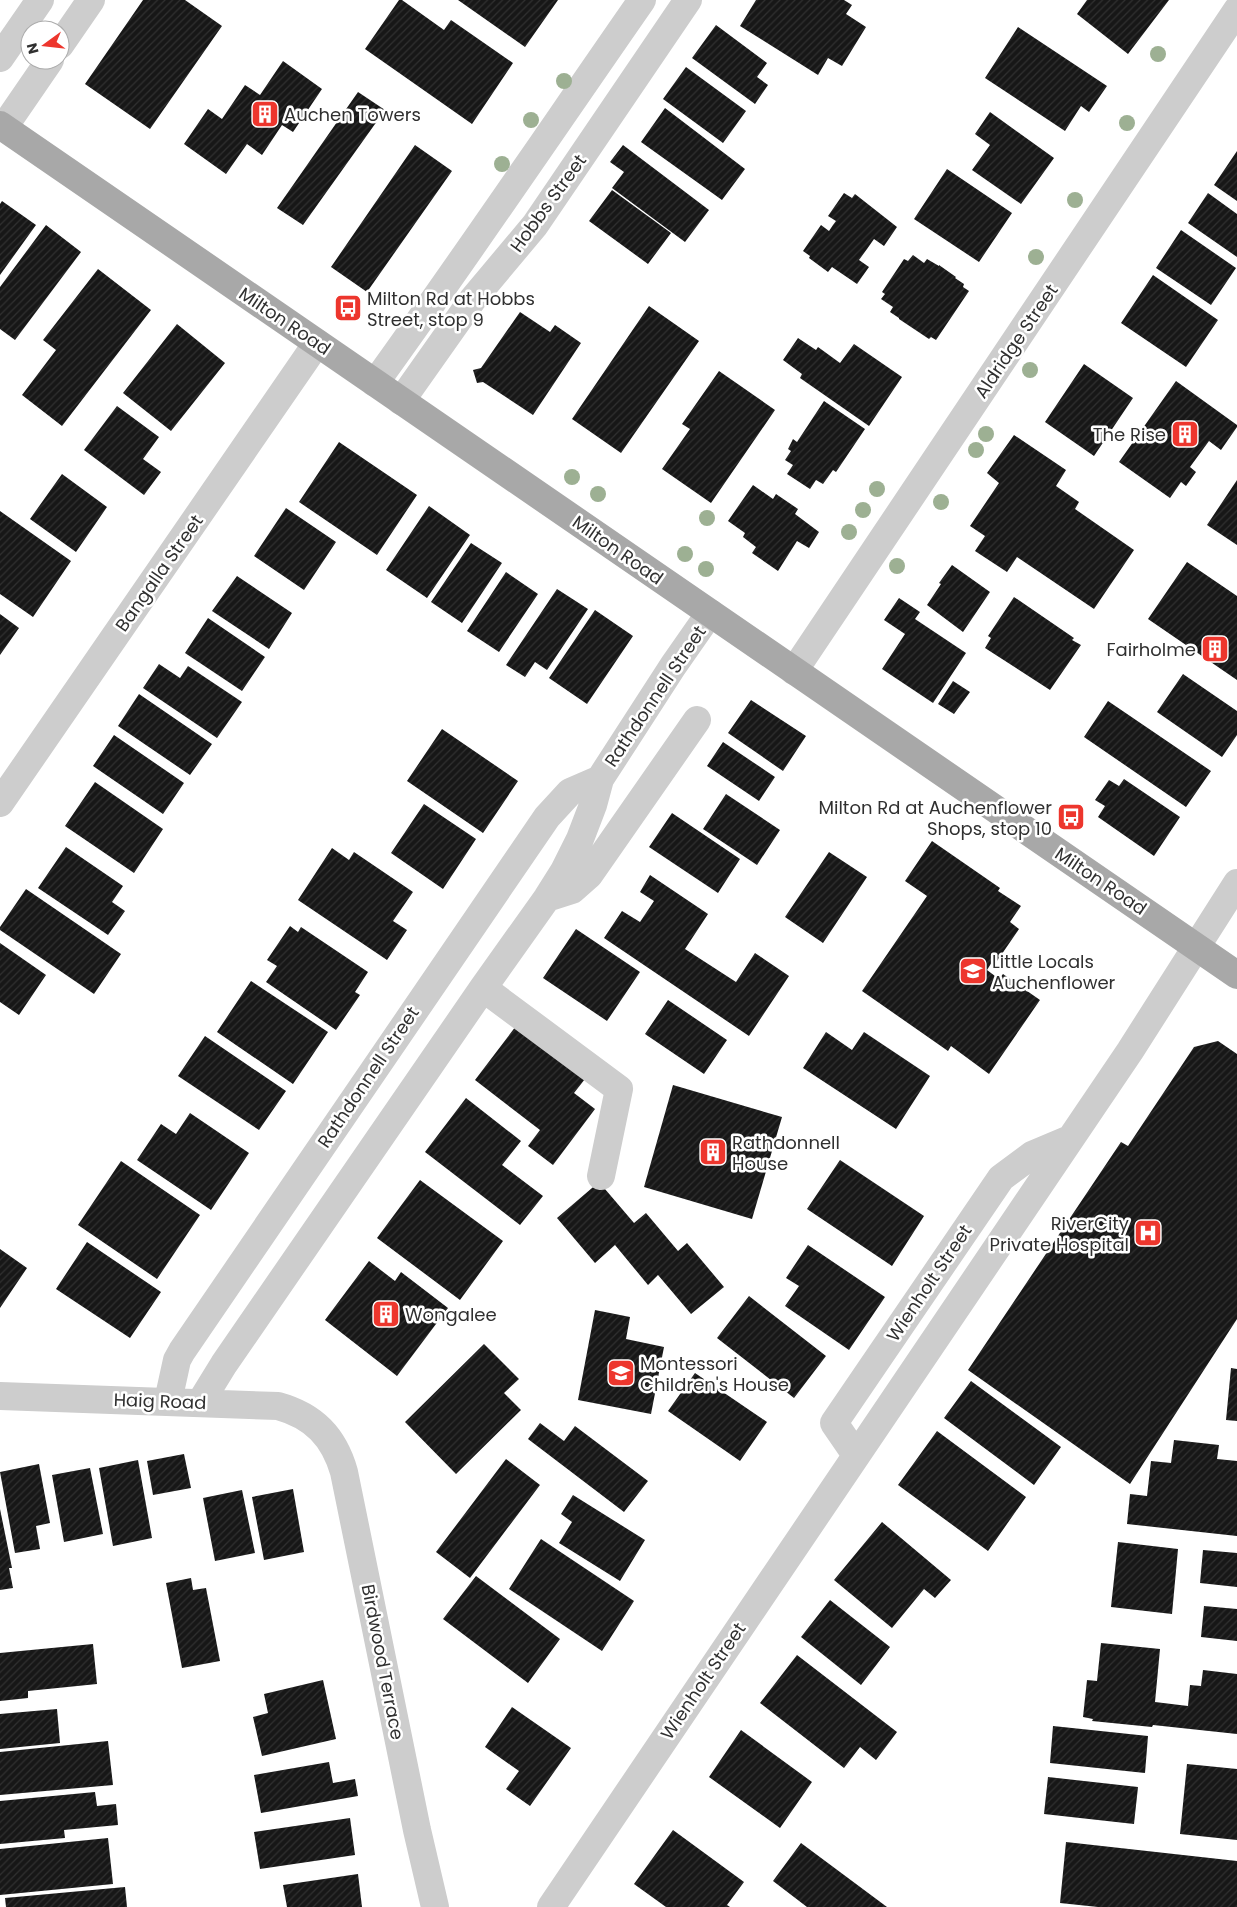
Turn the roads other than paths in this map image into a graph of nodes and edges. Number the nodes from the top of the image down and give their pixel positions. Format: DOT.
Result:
graph roads {
  1 [pos="40,0"];
  2 [pos="91,0"];
  3 [pos="642,0"];
  4 [pos="688,0"];
  5 [pos="1237,10"];
  6 [pos="70,30"];
  7 [pos="0,58"];
  8 [pos="43,70"];
  9 [pos="2,126"];
  10 [pos="317,343"];
  11 [pos="375,382"];
  12 [pos="401,401"];
  13 [pos="710,613"];
  14 [pos="794,671"];
  15 [pos="697,720"];
  16 [pos="600,779"];
  17 [pos="0,803"];
  18 [pos="1237,883"];
  19 [pos="547,898"];
  20 [pos="1196,946"];
  21 [pos="1237,975"];
  22 [pos="483,988"];
  23 [pos="1070,1139"];
  24 [pos="601,1176"];
  25 [pos="0,1396"];
  26 [pos="168,1401"];
  27 [pos="200,1403"];
  28 [pos="316,1425"];
  29 [pos="856,1455"];
  30 [pos="435,1907"];
  31 [pos="550,1907"];
  1 -- 7 [label="street"];
  2 -- 6 [label="street"];
  3 -- 11 [label="street, Hobbs Street"];
  4 -- 12 [label="street, Hobbs Street"];
  5 -- 14 [label="street, Aldridge Street"];
  8 -- 9 [label="street"];
  9 -- 10 [label="main road, Milton Road"];
  10 -- 11 [label="main road, Milton Road"];
  10 -- 17 [label="street, Bangalla Street"];
  11 -- 12 [label="main road, Milton Road"];
  12 -- 13 [label="main road, Milton Road"];
  13 -- 14 [label="main road, Milton Road"];
  13 -- 16 [label="street, Rathdonnell Street"];
  14 -- 20 [label="main road, Milton Road"];
  15 -- 19 [label="street"];
  16 -- 19 [label="street, Rathdonnell Street"];
  16 -- 26 [label="street, Rathdonnell Street"];
  18 -- 20 [label="street, Wienholt Street"];
  19 -- 22 [label="street, Rathdonnell Street"];
  20 -- 21 [label="main road, Milton Road"];
  20 -- 23 [label="street, Wienholt Street"];
  22 -- 24 [label="street"];
  22 -- 27 [label="street, Rathdonnell Street"];
  23 -- 29 [label="street, Wienholt Street"];
  23 -- 29 [label="street, Wienholt Street"];
  25 -- 26 [label="street, Haig Road"];
  26 -- 27 [label="street, Haig Road"];
  27 -- 28 [label="street, Haig Road"];
  28 -- 30 [label="street, Birdwood Terrace"];
  29 -- 31 [label="street, Wienholt Street"];
}
